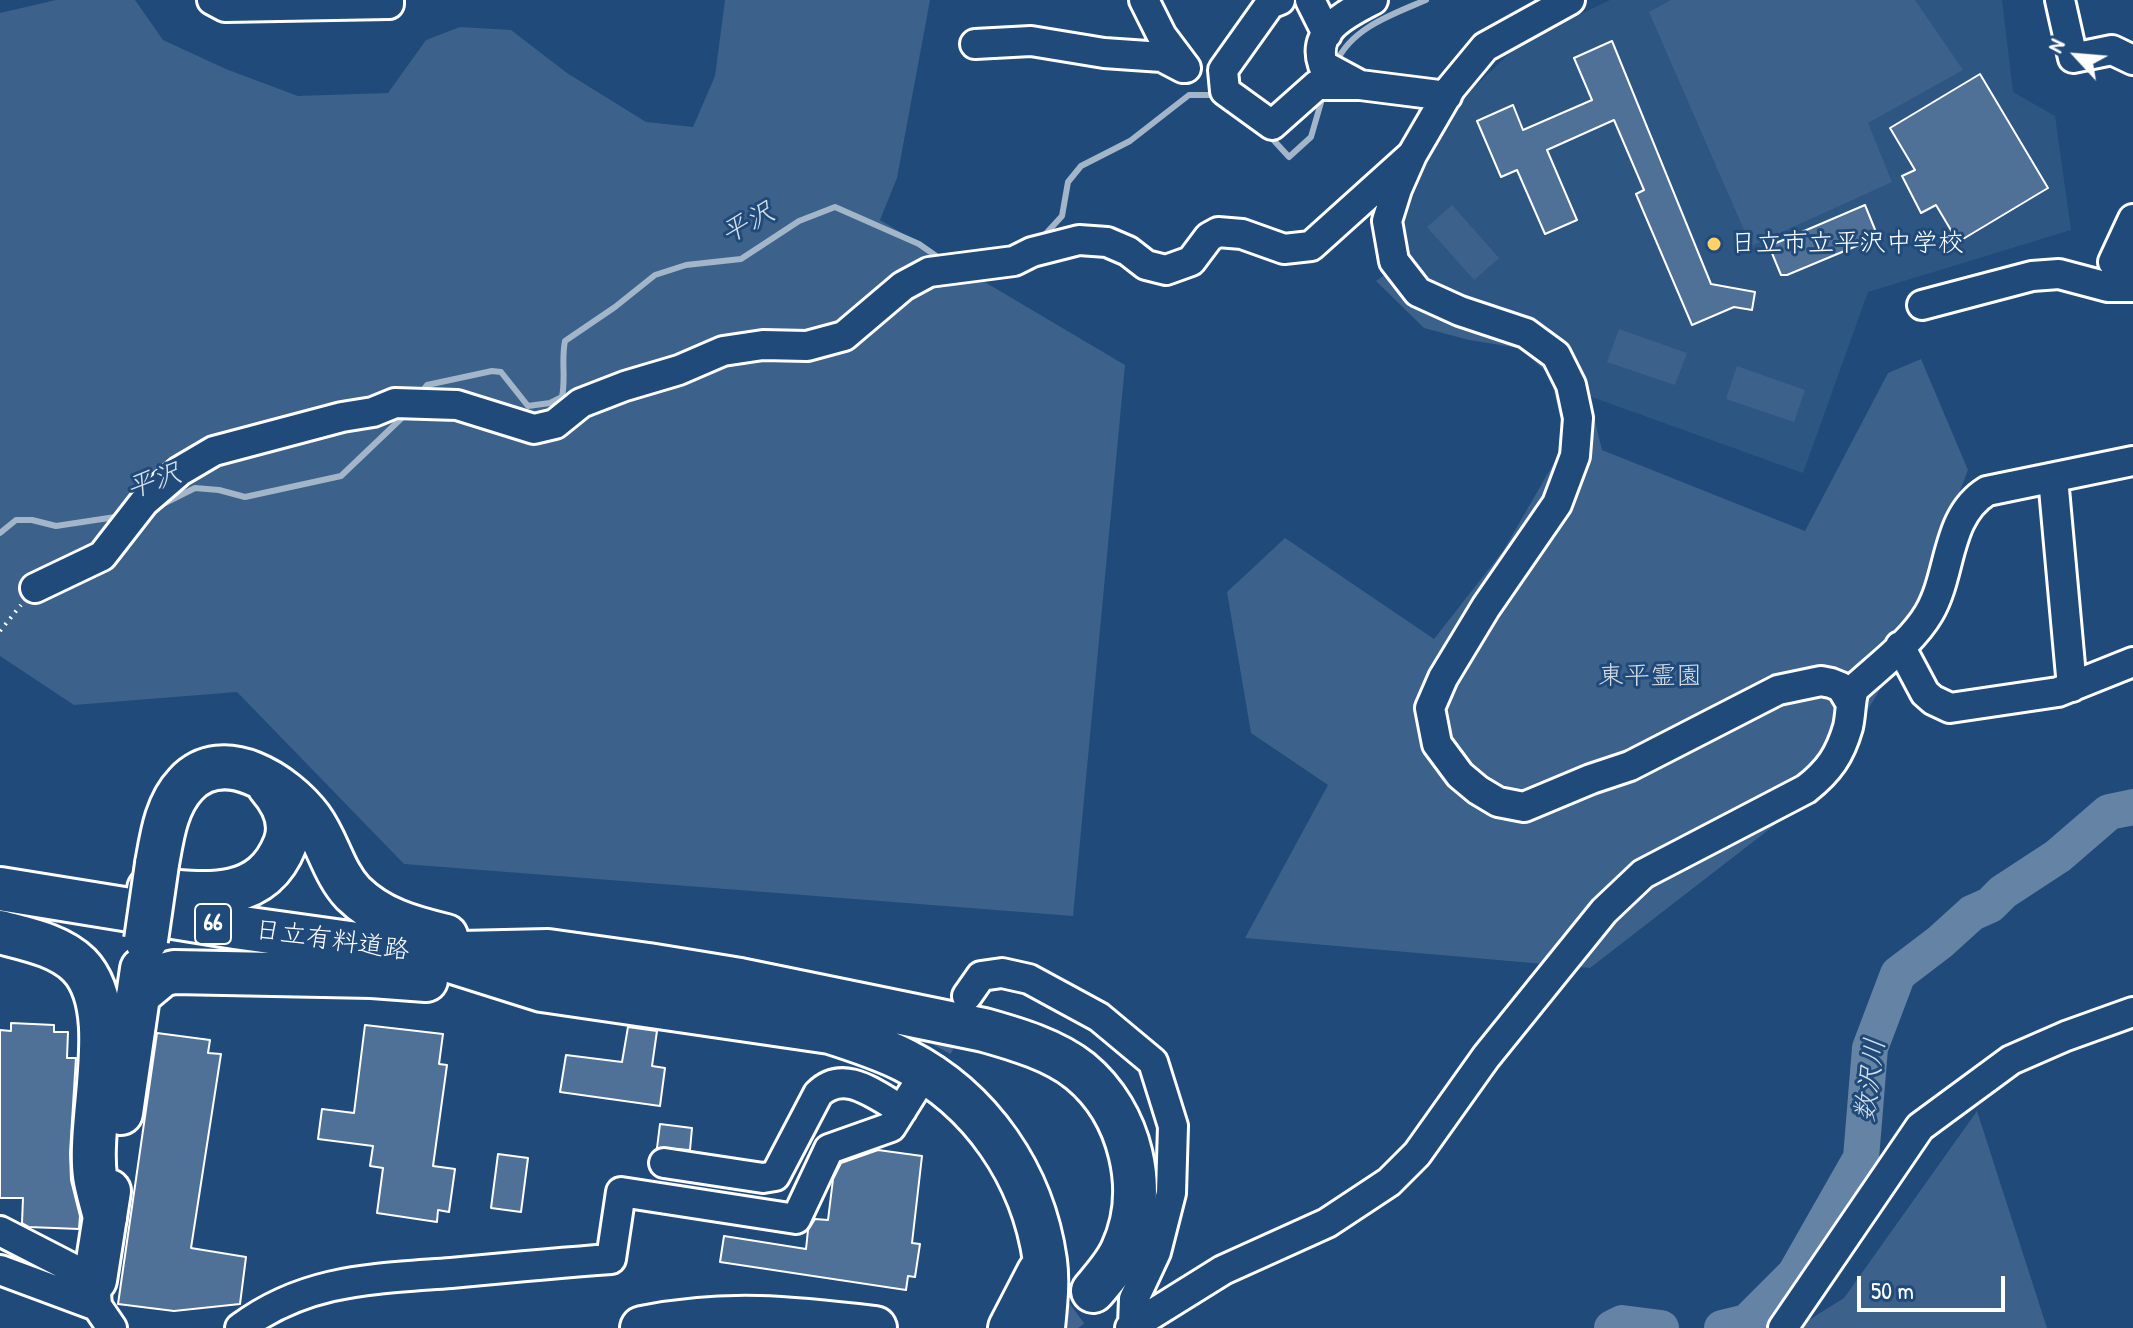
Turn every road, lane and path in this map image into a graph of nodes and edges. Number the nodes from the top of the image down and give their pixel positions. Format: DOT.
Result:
graph roads {
  1 [pos="212,0"];
  2 [pos="389,0"];
  3 [pos="1144,0"];
  4 [pos="1280,0"];
  5 [pos="1310,0"];
  6 [pos="1373,0"];
  7 [pos="1570,0"];
  8 [pos="2060,0"];
  9 [pos="1327,34"];
  10 [pos="975,44"];
  11 [pos="2133,60"];
  12 [pos="1183,68"];
  13 [pos="1223,70"];
  14 [pos="1335,79"];
  15 [pos="1447,96"];
  16 [pos="1412,155"];
  17 [pos="2133,219"];
  18 [pos="2133,265"];
  19 [pos="2133,287"];
  20 [pos="1922,305"];
  21 [pos="2133,461"];
  22 [pos="2053,478"];
  23 [pos="35,588"];
  24 [pos="0,631"];
  25 [pos="1900,646"];
  26 [pos="2133,662"];
  27 [pos="2072,687"];
  28 [pos="1850,702"];
  29 [pos="256,774"];
  30 [pos="0,876"];
  31 [pos="0,889"];
  32 [pos="0,932"];
  33 [pos="545,970"];
  34 [pos="786,991"];
  35 [pos="138,995"];
  36 [pos="967,996"];
  37 [pos="2133,1012"];
  38 [pos="918,1084"];
  39 [pos="902,1110"];
  40 [pos="664,1163"];
  41 [pos="105,1218"];
  42 [pos="0,1231"];
  43 [pos="1045,1260"];
  44 [pos="0,1270"];
  45 [pos="1093,1291"];
  46 [pos="101,1305"];
  47 [pos="1132,1327"];
  48 [pos="240,1328"];
  49 [pos="642,1328"];
  50 [pos="875,1328"];
  51 [pos="1010,1328"];
  52 [pos="1043,1328"];
  53 [pos="1066,1328"];
  54 [pos="1783,1328"];
  1 -- 2 [label="street"];
  3 -- 12 [label="street"];
  4 -- 13 [label="street"];
  5 -- 9 [label="street"];
  6 -- 9 [label="street"];
  7 -- 15 [label="street"];
  8 -- 11 [label="street"];
  9 -- 14 [label="street"];
  10 -- 12 [label="street"];
  12 -- 13 [label="street"];
  13 -- 14 [label="street"];
  14 -- 15 [label="street"];
  15 -- 16 [label="street"];
  16 -- 23 [label="street"];
  16 -- 28 [label="street"];
  17 -- 18 [label="street"];
  19 -- 20 [label="street"];
  21 -- 22 [label="street"];
  22 -- 25 [label="street"];
  22 -- 27 [label="street"];
  23 -- 24 [label="path"];
  25 -- 27 [label="street"];
  25 -- 28 [label="street"];
  26 -- 27 [label="street"];
  28 -- 47 [label="street"];
  29 -- 30 [label="highway"];
  29 -- 33 [label="highway"];
  29 -- 35 [label="highway, bridge"];
  31 -- 33 [label="highway, 日立有料道路 / 66"];
  32 -- 41 [label="highway"];
  33 -- 34 [label="highway"];
  33 -- 35 [label="highway"];
  33 -- 43 [label="highway"];
  34 -- 45 [label="highway"];
  34 -- 53 [label="highway"];
  35 -- 41 [label="highway"];
  36 -- 47 [label="street"];
  37 -- 54 [label="street"];
  38 -- 39 [label="street"];
  39 -- 40 [label="street"];
  39 -- 48 [label="street"];
  41 -- 46 [label="highway"];
  42 -- 46 [label="street"];
  43 -- 51 [label="highway"];
  43 -- 52 [label="highway"];
  44 -- 46 [label="street"];
  49 -- 50 [label="highway"];
}
